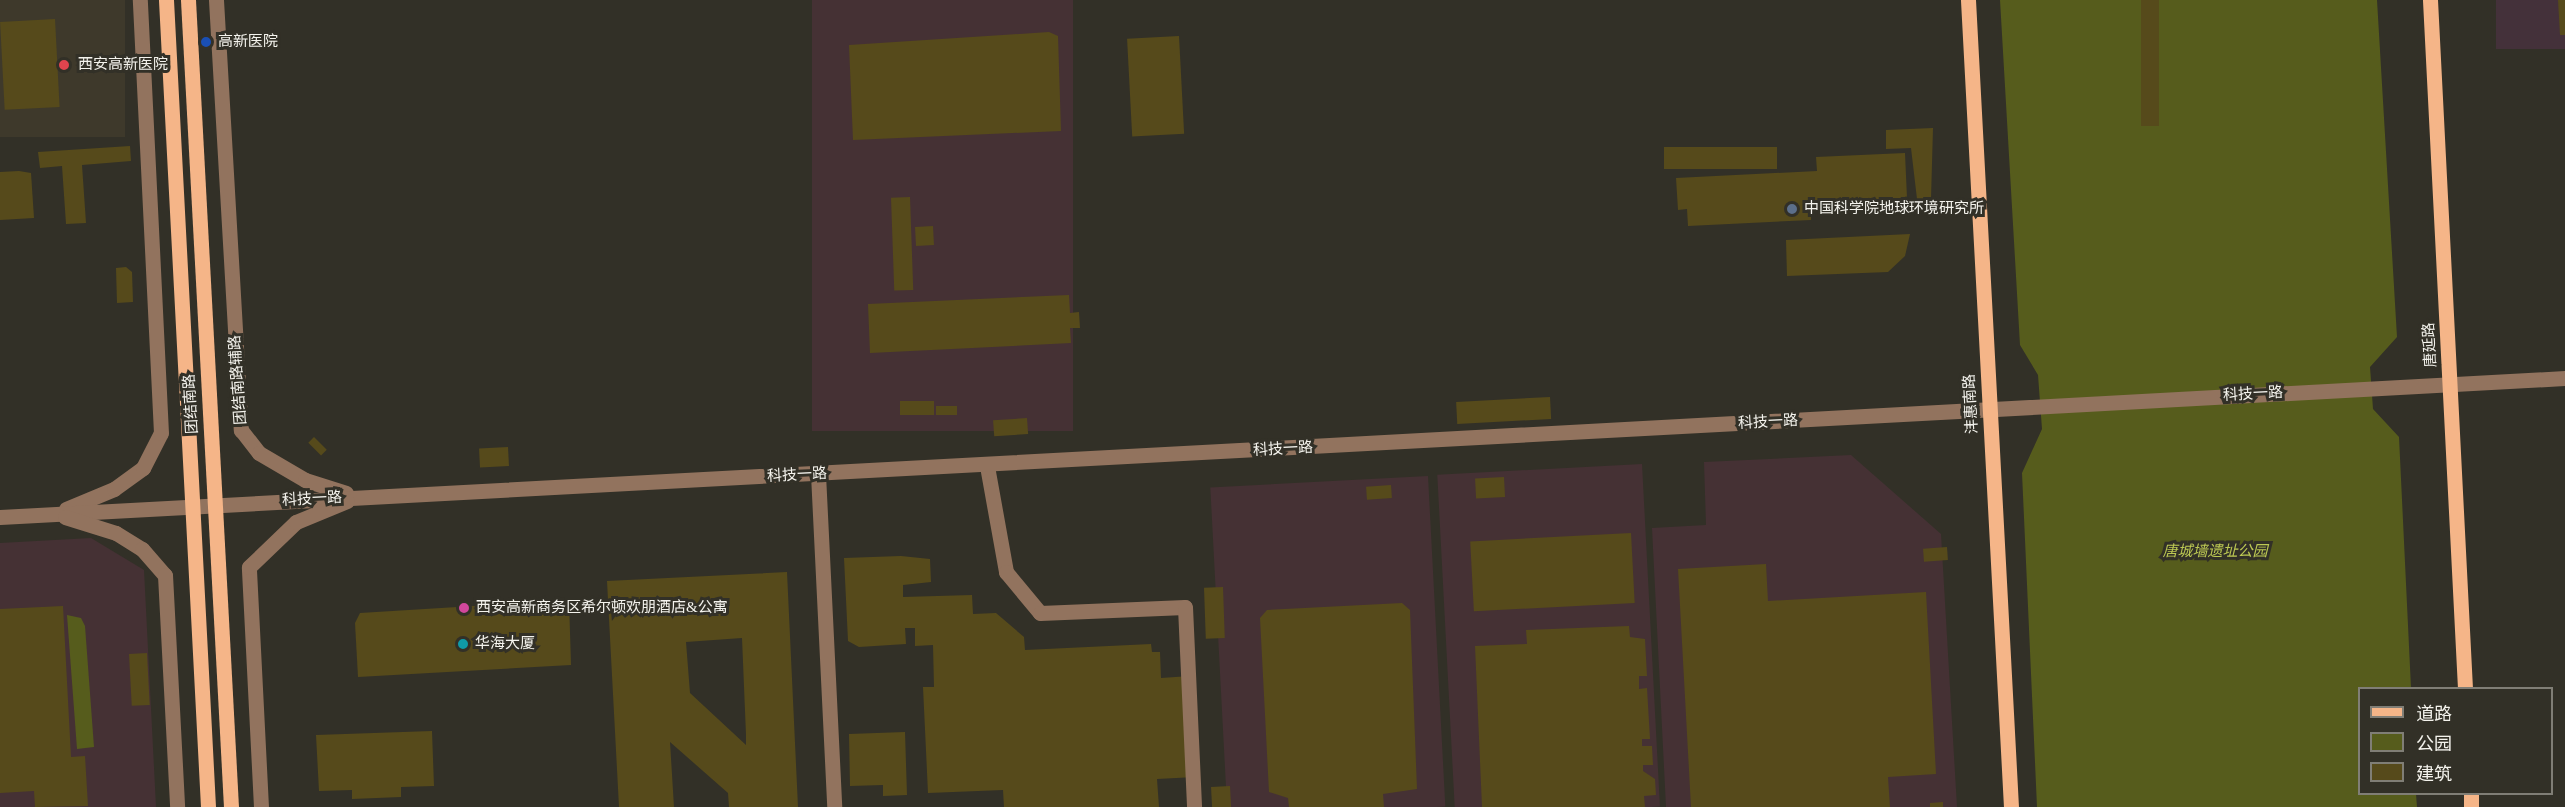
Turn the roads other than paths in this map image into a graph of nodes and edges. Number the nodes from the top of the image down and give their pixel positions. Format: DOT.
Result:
graph roads {
  1 [pos="140,0"];
  2 [pos="166,0"];
  3 [pos="188,0"];
  4 [pos="216,0"];
  5 [pos="1968,0"];
  6 [pos="2430,0"];
  7 [pos="2565,378"];
  8 [pos="2450,383"];
  9 [pos="1990,409"];
  10 [pos="987,466"];
  11 [pos="818,474"];
  12 [pos="358,496"];
  13 [pos="214,504"];
  14 [pos="192,506"];
  15 [pos="55,514"];
  16 [pos="0,517"];
  17 [pos="2465,687"];
  18 [pos="177,807"];
  19 [pos="208,807"];
  20 [pos="231,807"];
  21 [pos="261,807"];
  22 [pos="834,807"];
  23 [pos="1194,807"];
  24 [pos="2011,807"];
  1 -- 15 [label="street"];
  2 -- 14 [label="main road, 团结南路"];
  3 -- 13 [label="main road, 团结南路"];
  4 -- 12 [label="street, 团结南路辅路"];
  5 -- 9 [label="main road, 沣惠南路"];
  6 -- 8 [label="main road, 唐延路"];
  7 -- 8 [label="street, 科技一路"];
  8 -- 9 [label="street, 科技一路"];
  8 -- 17 [label="main road, 唐延路"];
  9 -- 10 [label="street, 科技一路"];
  9 -- 24 [label="main road, 沣惠南路"];
  10 -- 11 [label="street, 科技一路"];
  10 -- 23 [label="street"];
  11 -- 12 [label="street, 科技一路"];
  11 -- 22 [label="street"];
  12 -- 13 [label="street, 科技一路"];
  12 -- 21 [label="street"];
  13 -- 14 [label="street, 科技一路"];
  13 -- 20 [label="main road, 团结南路"];
  14 -- 15 [label="street, 科技一路"];
  14 -- 19 [label="main road, 团结南路"];
  15 -- 16 [label="street, 科技一路"];
  15 -- 18 [label="street"];
}
